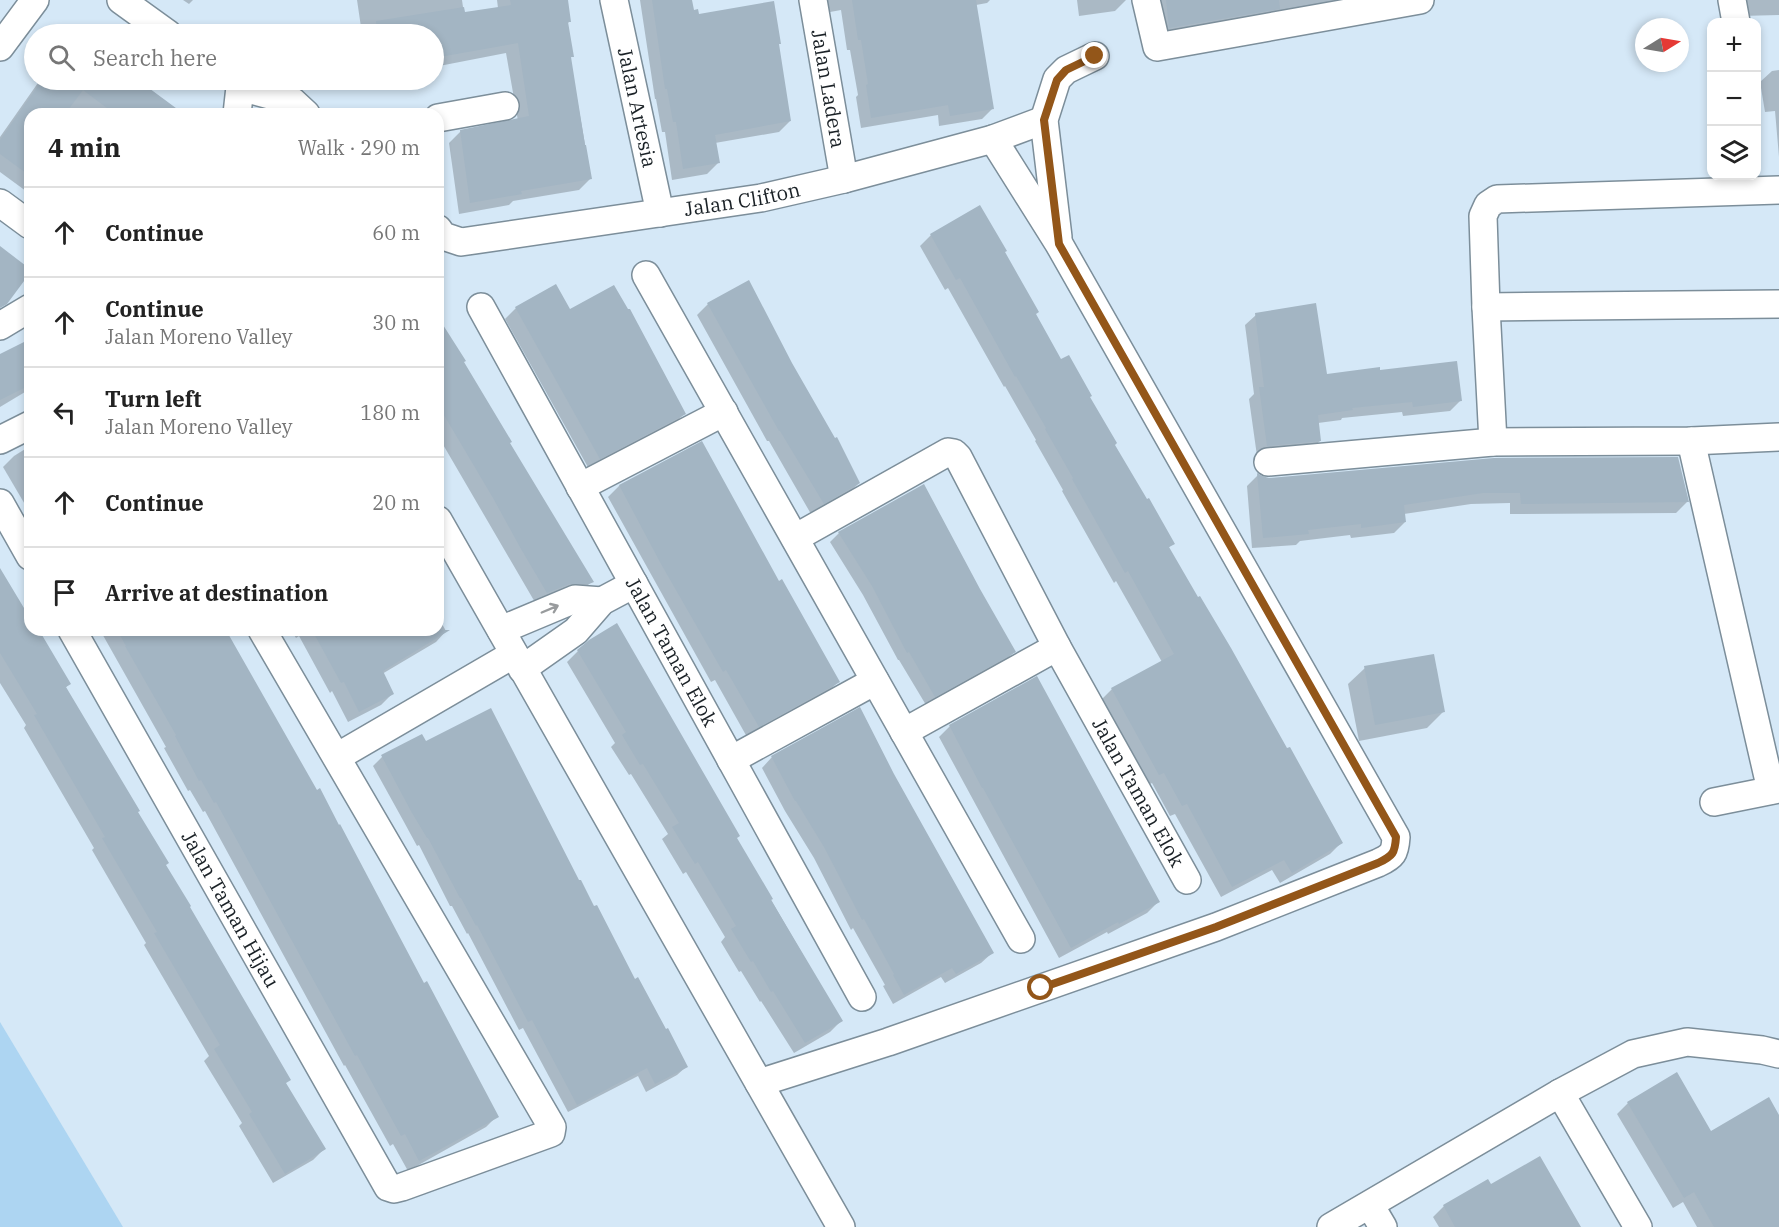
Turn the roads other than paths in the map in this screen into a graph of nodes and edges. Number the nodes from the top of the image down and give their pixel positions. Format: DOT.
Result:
graph roads {
  1 [pos="35,0"];
  2 [pos="121,0"];
  3 [pos="614,0"];
  4 [pos="813,0"];
  5 [pos="1146,0"];
  6 [pos="1420,0"];
  7 [pos="1732,0"];
  8 [pos="1735,18"];
  9 [pos="154,24"];
  10 [pos="0,47"];
  11 [pos="1095,56"];
  12 [pos="235,90"];
  13 [pos="257,90"];
  14 [pos="505,106"];
  15 [pos="237,108"];
  16 [pos="300,108"];
  17 [pos="444,117"];
  18 [pos="1044,120"];
  19 [pos="993,139"];
  20 [pos="844,179"];
  21 [pos="1779,190"];
  22 [pos="0,203"];
  23 [pos="660,213"];
  24 [pos="24,221"];
  25 [pos="444,236"];
  26 [pos="1059,244"];
  27 [pos="646,274"];
  28 [pos="1779,304"];
  29 [pos="481,307"];
  30 [pos="1486,307"];
  31 [pos="24,312"];
  32 [pos="0,326"];
  33 [pos="724,412"];
  34 [pos="24,428"];
  35 [pos="1779,437"];
  36 [pos="0,440"];
  37 [pos="1691,441"];
  38 [pos="1493,442"];
  39 [pos="1268,462"];
  40 [pos="580,487"];
  41 [pos="0,503"];
  42 [pos="444,530"];
  43 [pos="795,538"];
  44 [pos="24,545"];
  45 [pos="634,584"];
  46 [pos="602,601"];
  47 [pos="501,630"];
  48 [pos="75,636"];
  49 [pos="266,636"];
  50 [pos="1057,647"];
  51 [pos="518,661"];
  52 [pos="875,681"];
  53 [pos="904,732"];
  54 [pos="337,757"];
  55 [pos="731,760"];
  56 [pos="1775,789"];
  57 [pos="1714,802"];
  58 [pos="1187,880"];
  59 [pos="1021,939"];
  60 [pos="862,997"];
  61 [pos="1779,1054"];
  62 [pos="765,1093"];
  63 [pos="1560,1093"];
  64 [pos="1377,1216"];
  65 [pos="841,1227"];
  66 [pos="1331,1227"];
  67 [pos="1638,1227"];
  1 -- 10 [label="street"];
  2 -- 9 [label="street"];
  3 -- 23 [label="street, Jalan Artesia"];
  4 -- 20 [label="street, Jalan Ladera"];
  5 -- 6 [label="street"];
  7 -- 8 [label="street"];
  11 -- 18 [label="street"];
  12 -- 15 [label="street"];
  13 -- 16 [label="street"];
  14 -- 17 [label="street"];
  18 -- 19 [label="street, Jalan Clifton"];
  18 -- 26 [label="street"];
  19 -- 20 [label="street, Jalan Clifton"];
  19 -- 26 [label="street"];
  20 -- 23 [label="street, Jalan Clifton"];
  21 -- 30 [label="street"];
  22 -- 24 [label="street"];
  23 -- 25 [label="street, Jalan Clifton"];
  26 -- 62 [label="street"];
  27 -- 33 [label="street"];
  28 -- 30 [label="street"];
  29 -- 40 [label="street, Jalan Taman Elok"];
  30 -- 38 [label="street"];
  31 -- 32 [label="street"];
  33 -- 40 [label="street"];
  33 -- 43 [label="street"];
  34 -- 36 [label="street"];
  35 -- 37 [label="street"];
  37 -- 38 [label="street"];
  37 -- 56 [label="street"];
  38 -- 39 [label="street"];
  40 -- 45 [label="street, Jalan Taman Elok"];
  41 -- 44 [label="street"];
  42 -- 47 [label="street"];
  43 -- 50 [label="street, Jalan Taman Elok"];
  43 -- 52 [label="street"];
  45 -- 46 [label="street"];
  45 -- 55 [label="street, Jalan Taman Elok"];
  47 -- 46 [label="street, one-way"];
  46 -- 51 [label="street"];
  47 -- 51 [label="street"];
  48 -- 54 [label="street, Jalan Taman Hijau"];
  49 -- 54 [label="street"];
  50 -- 53 [label="street"];
  50 -- 58 [label="street, Jalan Taman Elok"];
  51 -- 54 [label="street"];
  51 -- 62 [label="street"];
  52 -- 53 [label="street"];
  52 -- 55 [label="street"];
  53 -- 59 [label="street"];
  55 -- 60 [label="street, Jalan Taman Elok"];
  56 -- 57 [label="street"];
  61 -- 63 [label="street"];
  62 -- 65 [label="street"];
  63 -- 64 [label="street"];
  63 -- 67 [label="street"];
  64 -- 66 [label="street"];
}
